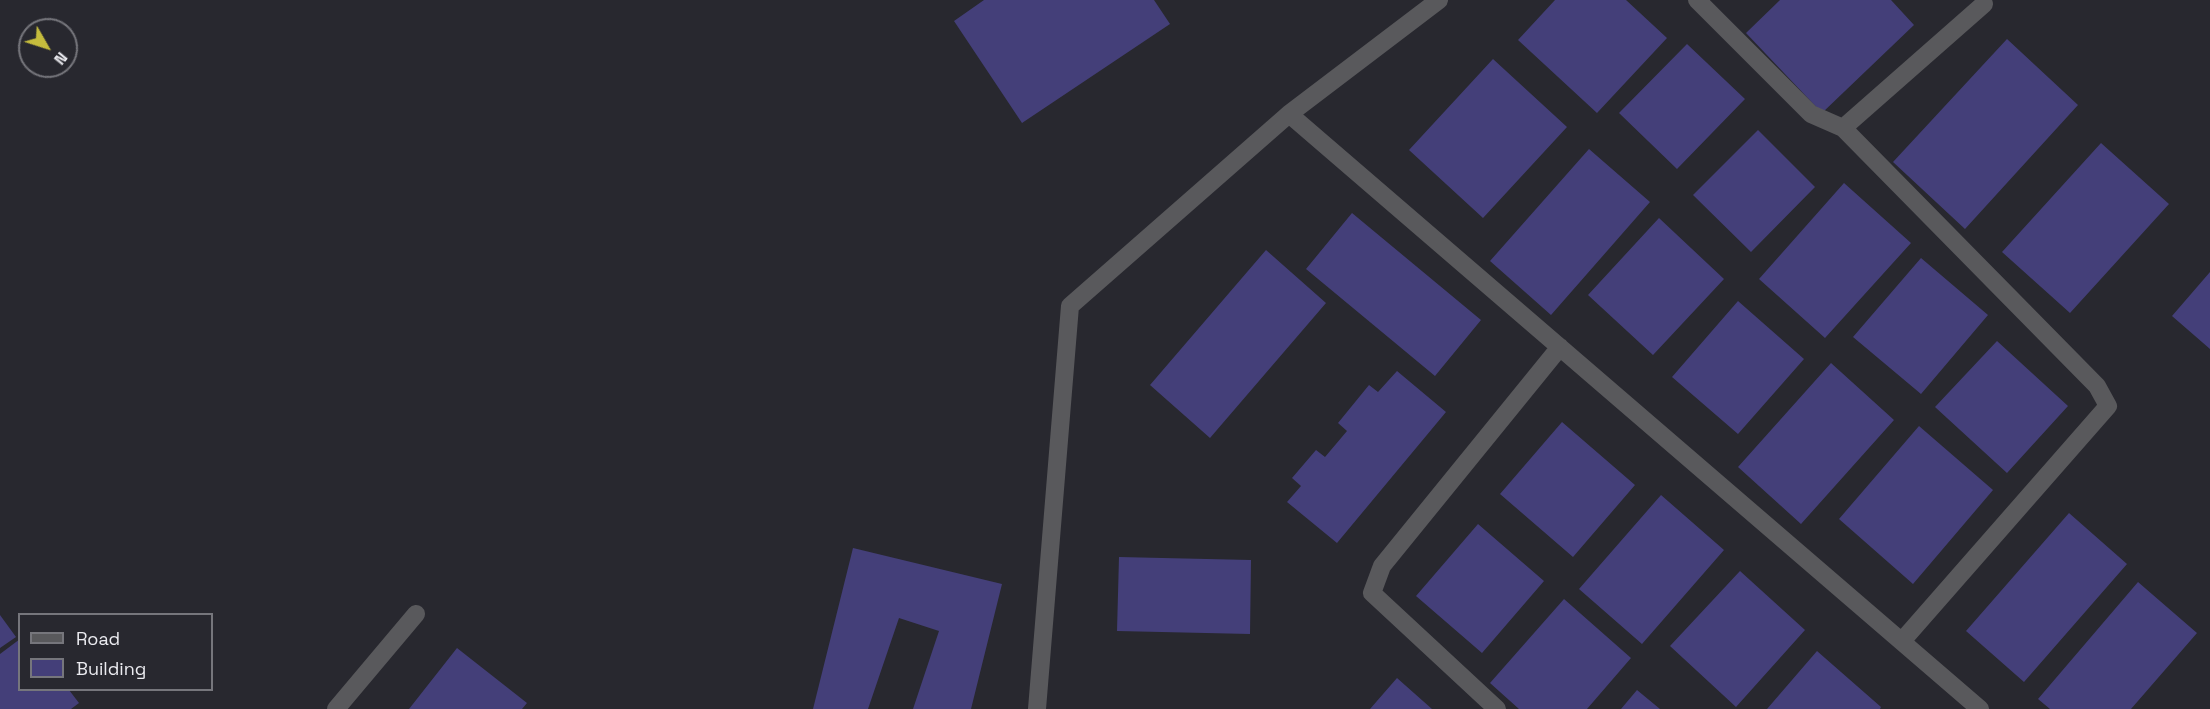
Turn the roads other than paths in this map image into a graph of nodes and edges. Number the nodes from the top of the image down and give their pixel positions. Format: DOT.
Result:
graph roads {
  1 [pos="1439,0"];
  2 [pos="1697,0"];
  3 [pos="1984,4"];
  4 [pos="1289,114"];
  5 [pos="1843,128"];
  6 [pos="1560,347"];
  7 [pos="416,614"];
  8 [pos="1902,641"];
  9 [pos="336,709"];
  10 [pos="1037,709"];
  11 [pos="1497,709"];
  12 [pos="1980,709"];
  1 -- 4 [label="street"];
  2 -- 5 [label="street"];
  3 -- 5 [label="street"];
  4 -- 6 [label="street"];
  4 -- 10 [label="street"];
  5 -- 8 [label="street"];
  6 -- 8 [label="street"];
  6 -- 11 [label="street"];
  7 -- 9 [label="street"];
  8 -- 12 [label="street"];
}
